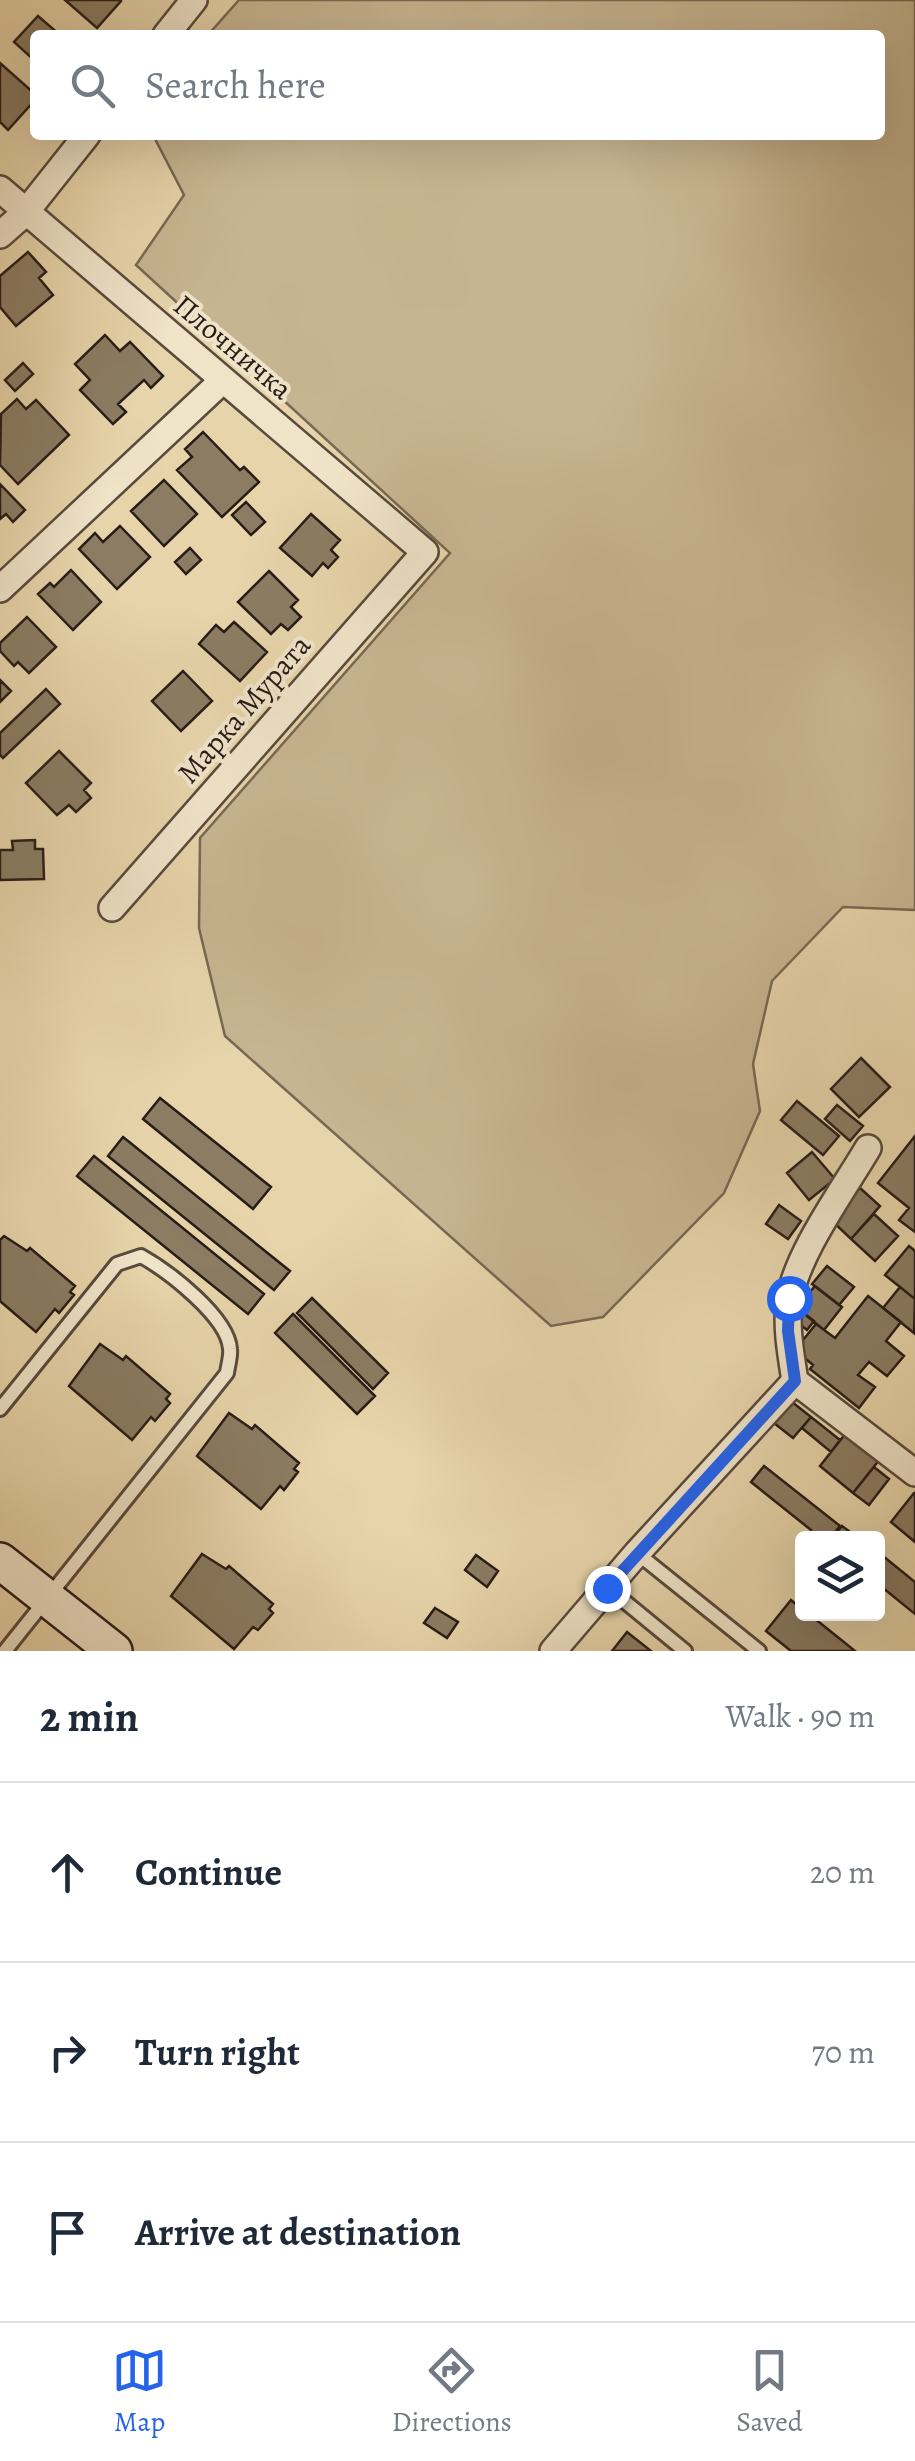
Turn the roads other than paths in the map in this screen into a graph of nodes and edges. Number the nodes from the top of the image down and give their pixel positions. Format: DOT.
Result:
graph roads {
  1 [pos="194,0"];
  2 [pos="170,30"];
  3 [pos="83,140"];
  4 [pos="0,190"];
  5 [pos="25,213"];
  6 [pos="0,235"];
  7 [pos="222,381"];
  8 [pos="425,552"];
  9 [pos="0,589"];
  10 [pos="112,908"];
  11 [pos="868,1148"];
  12 [pos="795,1381"];
  13 [pos="0,1408"];
  14 [pos="915,1473"];
  15 [pos="637,1553"];
  16 [pos="0,1561"];
  17 [pos="607,1588"];
  18 [pos="48,1596"];
  19 [pos="4,1651"];
  20 [pos="114,1651"];
  21 [pos="552,1651"];
  22 [pos="685,1651"];
  23 [pos="759,1651"];
  1 -- 2 [label="street"];
  3 -- 5 [label="street"];
  4 -- 5 [label="street, Плочничка"];
  5 -- 6 [label="street"];
  5 -- 7 [label="street, Плочничка"];
  7 -- 8 [label="street, Плочничка"];
  7 -- 9 [label="street"];
  8 -- 10 [label="street, Марка Мурата"];
  11 -- 12 [label="street"];
  12 -- 14 [label="street"];
  12 -- 15 [label="street"];
  13 -- 18 [label="lane"];
  15 -- 17 [label="street"];
  15 -- 23 [label="lane"];
  16 -- 18 [label="street"];
  17 -- 21 [label="street"];
  17 -- 22 [label="lane"];
  18 -- 19 [label="lane"];
  18 -- 20 [label="street"];
}
